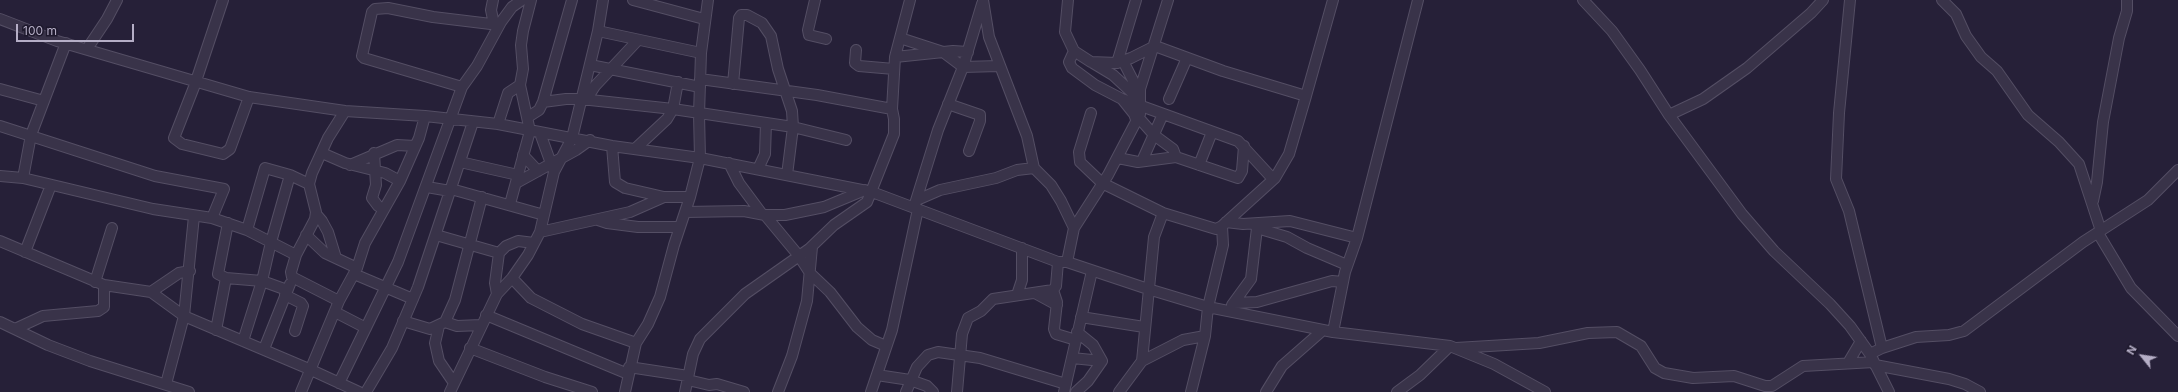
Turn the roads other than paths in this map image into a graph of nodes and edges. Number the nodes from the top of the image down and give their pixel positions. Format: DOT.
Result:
graph roads {
  1 [pos="117,0"];
  2 [pos="223,0"];
  3 [pos="493,0"];
  4 [pos="522,0"];
  5 [pos="531,0"];
  6 [pos="572,0"];
  7 [pos="603,0"];
  8 [pos="632,0"];
  9 [pos="708,0"];
  10 [pos="815,0"];
  11 [pos="910,0"];
  12 [pos="983,0"];
  13 [pos="1068,0"];
  14 [pos="1136,0"];
  15 [pos="1168,0"];
  16 [pos="1333,0"];
  17 [pos="1418,0"];
  18 [pos="1583,0"];
  19 [pos="1823,0"];
  20 [pos="1850,0"];
  21 [pos="1942,0"];
  22 [pos="2127,0"];
  23 [pos="652,3"];
  24 [pos="0,19"];
  25 [pos="704,19"];
  26 [pos="496,24"];
  27 [pos="598,31"];
  28 [pos="989,37"];
  29 [pos="900,38"];
  30 [pos="826,39"];
  31 [pos="638,40"];
  32 [pos="971,42"];
  33 [pos="66,43"];
  34 [pos="1155,46"];
  35 [pos="87,49"];
  36 [pos="856,50"];
  37 [pos="1074,51"];
  38 [pos="943,52"];
  39 [pos="968,52"];
  40 [pos="700,53"];
  41 [pos="895,57"];
  42 [pos="1187,58"];
  43 [pos="1091,62"];
  44 [pos="1120,62"];
  45 [pos="590,65"];
  46 [pos="999,66"];
  47 [pos="963,67"];
  48 [pos="611,69"];
  49 [pos="894,69"];
  50 [pos="195,81"];
  51 [pos="678,82"];
  52 [pos="700,83"];
  53 [pos="733,84"];
  54 [pos="520,85"];
  55 [pos="462,87"];
  56 [pos="0,89"];
  57 [pos="785,90"];
  58 [pos="1306,96"];
  59 [pos="248,97"];
  60 [pos="584,99"];
  61 [pos="1122,99"];
  62 [pos="1140,99"];
  63 [pos="1169,99"];
  64 [pos="44,101"];
  65 [pos="543,102"];
  66 [pos="948,104"];
  67 [pos="673,109"];
  68 [pos="892,109"];
  69 [pos="345,111"];
  70 [pos="1091,113"];
  71 [pos="699,114"];
  72 [pos="1163,114"];
  73 [pos="1669,115"];
  74 [pos="425,116"];
  75 [pos="528,118"];
  76 [pos="450,119"];
  77 [pos="1138,120"];
  78 [pos="473,122"];
  79 [pos="766,123"];
  80 [pos="498,124"];
  81 [pos="0,126"];
  82 [pos="793,127"];
  83 [pos="535,132"];
  84 [pos="1212,132"];
  85 [pos="1154,135"];
  86 [pos="31,136"];
  87 [pos="572,138"];
  88 [pos="590,140"];
  89 [pos="846,140"];
  90 [pos="415,146"];
  91 [pos="612,146"];
  92 [pos="1244,146"];
  93 [pos="636,148"];
  94 [pos="969,151"];
  95 [pos="322,153"];
  96 [pos="374,153"];
  97 [pos="523,155"];
  98 [pos="1176,157"];
  99 [pos="562,158"];
  100 [pos="700,158"];
  101 [pos="1118,158"];
  102 [pos="1142,161"];
  103 [pos="460,162"];
  104 [pos="350,164"];
  105 [pos="729,164"];
  106 [pos="1199,165"];
  107 [pos="552,168"];
  108 [pos="1034,168"];
  109 [pos="758,169"];
  110 [pos="2178,170"];
  111 [pos="538,171"];
  112 [pos="376,172"];
  113 [pos="290,175"];
  114 [pos="787,175"];
  115 [pos="0,176"];
  116 [pos="23,178"];
  117 [pos="517,179"];
  118 [pos="1272,179"];
  119 [pos="400,181"];
  120 [pos="1102,183"];
  121 [pos="309,184"];
  122 [pos="51,185"];
  123 [pos="427,187"];
  124 [pos="451,190"];
  125 [pos="638,191"];
  126 [pos="869,191"];
  127 [pos="482,197"];
  128 [pos="664,197"];
  129 [pos="690,197"];
  130 [pos="2092,203"];
  131 [pos="510,204"];
  132 [pos="648,204"];
  133 [pos="916,205"];
  134 [pos="384,209"];
  135 [pos="685,212"];
  136 [pos="1163,213"];
  137 [pos="316,214"];
  138 [pos="544,215"];
  139 [pos="764,215"];
  140 [pos="194,216"];
  141 [pos="212,218"];
  142 [pos="596,219"];
  143 [pos="228,223"];
  144 [pos="1224,224"];
  145 [pos="1256,226"];
  146 [pos="680,227"];
  147 [pos="112,228"];
  148 [pos="1074,228"];
  149 [pos="248,230"];
  150 [pos="540,232"];
  151 [pos="2100,232"];
  152 [pos="306,234"];
  153 [pos="436,235"];
  154 [pos="1357,238"];
  155 [pos="0,241"];
  156 [pos="270,242"];
  157 [pos="534,243"];
  158 [pos="470,244"];
  159 [pos="812,247"];
  160 [pos="1022,248"];
  161 [pos="25,252"];
  162 [pos="499,253"];
  163 [pos="296,255"];
  164 [pos="799,256"];
  165 [pos="336,258"];
  166 [pos="1063,262"];
  167 [pos="1347,265"];
  168 [pos="190,271"];
  169 [pos="355,271"];
  170 [pos="1092,271"];
  171 [pos="810,273"];
  172 [pos="292,277"];
  173 [pos="226,278"];
  174 [pos="512,278"];
  175 [pos="262,281"];
  176 [pos="1343,282"];
  177 [pos="99,284"];
  178 [pos="385,287"];
  179 [pos="1148,289"];
  180 [pos="1053,290"];
  181 [pos="151,292"];
  182 [pos="286,292"];
  183 [pos="1035,292"];
  184 [pos="497,294"];
  185 [pos="1017,295"];
  186 [pos="413,299"];
  187 [pos="339,301"];
  188 [pos="1057,306"];
  189 [pos="1230,306"];
  190 [pos="1208,307"];
  191 [pos="335,312"];
  192 [pos="486,315"];
  193 [pos="184,316"];
  194 [pos="1081,317"];
  195 [pos="403,321"];
  196 [pos="0,322"];
  197 [pos="442,324"];
  198 [pos="481,325"];
  199 [pos="1144,327"];
  200 [pos="366,328"];
  201 [pos="15,329"];
  202 [pos="216,330"];
  203 [pos="295,331"];
  204 [pos="1328,331"];
  205 [pos="1076,336"];
  206 [pos="1205,336"];
  207 [pos="2178,336"];
  208 [pos="243,341"];
  209 [pos="1861,341"];
  210 [pos="636,343"];
  211 [pos="886,346"];
  212 [pos="1453,347"];
  213 [pos="470,348"];
  214 [pos="1882,348"];
  215 [pos="264,349"];
  216 [pos="961,355"];
  217 [pos="1072,358"];
  218 [pos="1102,361"];
  219 [pos="1142,361"];
  220 [pos="1873,361"];
  221 [pos="1848,363"];
  222 [pos="309,369"];
  223 [pos="629,370"];
  224 [pos="877,375"];
  225 [pos="688,378"];
  226 [pos="910,380"];
  227 [pos="339,383"];
  228 [pos="166,384"];
  229 [pos="452,387"];
  230 [pos="568,388"];
  231 [pos="1065,388"];
  232 [pos="189,392"];
  233 [pos="301,392"];
  234 [pos="359,392"];
  235 [pos="366,392"];
  236 [pos="592,392"];
  237 [pos="625,392"];
  238 [pos="685,392"];
  239 [pos="744,392"];
  240 [pos="778,392"];
  241 [pos="871,392"];
  242 [pos="906,392"];
  243 [pos="933,392"];
  244 [pos="957,392"];
  245 [pos="1076,392"];
  246 [pos="1119,392"];
  247 [pos="1191,392"];
  248 [pos="1266,392"];
  249 [pos="1397,392"];
  250 [pos="1545,392"];
  251 [pos="1889,392"];
  252 [pos="1980,392"];
  1 -- 35 [label="street"];
  2 -- 50 [label="street"];
  3 -- 26 [label="street"];
  4 -- 26 [label="street"];
  5 -- 54 [label="street"];
  6 -- 65 [label="street"];
  7 -- 27 [label="street"];
  8 -- 23 [label="street"];
  9 -- 25 [label="street"];
  10 -- 30 [label="street"];
  11 -- 29 [label="street"];
  12 -- 28 [label="street"];
  12 -- 32 [label="street"];
  13 -- 37 [label="street"];
  14 -- 44 [label="street"];
  15 -- 34 [label="street"];
  16 -- 58 [label="street"];
  17 -- 154 [label="street"];
  18 -- 73 [label="street"];
  19 -- 73 [label="street"];
  20 -- 214 [label="street"];
  21 -- 130 [label="street"];
  22 -- 130 [label="street"];
  23 -- 25 [label="street"];
  24 -- 33 [label="street"];
  25 -- 40 [label="street"];
  26 -- 55 [label="street"];
  26 -- 55 [label="street"];
  27 -- 31 [label="street"];
  27 -- 45 [label="street"];
  28 -- 32 [label="street"];
  28 -- 46 [label="street"];
  29 -- 38 [label="street"];
  29 -- 41 [label="street"];
  31 -- 40 [label="street"];
  31 -- 48 [label="street"];
  32 -- 39 [label="street"];
  33 -- 35 [label="street"];
  33 -- 64 [label="street"];
  34 -- 42 [label="street"];
  34 -- 44 [label="street"];
  34 -- 62 [label="street"];
  35 -- 50 [label="street"];
  36 -- 49 [label="street"];
  37 -- 43 [label="street"];
  37 -- 61 [label="street"];
  38 -- 39 [label="street"];
  38 -- 41 [label="street"];
  38 -- 47 [label="street"];
  39 -- 47 [label="street"];
  40 -- 52 [label="street"];
  41 -- 49 [label="street"];
  42 -- 58 [label="street"];
  42 -- 63 [label="street"];
  43 -- 44 [label="street"];
  43 -- 62 [label="street"];
  44 -- 62 [label="street"];
  45 -- 48 [label="street"];
  45 -- 60 [label="street"];
  46 -- 47 [label="street"];
  46 -- 108 [label="street"];
  47 -- 66 [label="street"];
  48 -- 51 [label="street"];
  48 -- 60 [label="street"];
  49 -- 68 [label="street"];
  50 -- 59 [label="street"];
  50 -- 59 [label="street"];
  51 -- 52 [label="street"];
  51 -- 67 [label="street"];
  52 -- 53 [label="street"];
  52 -- 71 [label="street"];
  53 -- 57 [label="street"];
  53 -- 57 [label="street"];
  54 -- 75 [label="street"];
  54 -- 80 [label="street"];
  55 -- 76 [label="street"];
  56 -- 64 [label="street"];
  57 -- 68 [label="street"];
  57 -- 82 [label="street"];
  58 -- 118 [label="street"];
  59 -- 69 [label="street"];
  60 -- 65 [label="street"];
  60 -- 67 [label="street"];
  60 -- 87 [label="street"];
  61 -- 62 [label="street"];
  61 -- 77 [label="street"];
  62 -- 72 [label="street"];
  62 -- 77 [label="street"];
  64 -- 86 [label="street"];
  65 -- 75 [label="street"];
  66 -- 94 [label="street"];
  66 -- 133 [label="street"];
  67 -- 71 [label="street"];
  67 -- 93 [label="street"];
  68 -- 126 [label="street"];
  69 -- 74 [label="street"];
  69 -- 95 [label="street"];
  70 -- 120 [label="street"];
  71 -- 79 [label="street"];
  71 -- 100 [label="street"];
  72 -- 84 [label="street"];
  72 -- 85 [label="street"];
  73 -- 209 [label="street"];
  74 -- 76 [label="street"];
  74 -- 90 [label="street"];
  75 -- 83 [label="street"];
  76 -- 78 [label="street"];
  76 -- 123 [label="street"];
  77 -- 85 [label="street"];
  77 -- 101 [label="street"];
  78 -- 80 [label="street"];
  78 -- 103 [label="street"];
  79 -- 82 [label="street"];
  79 -- 109 [label="street"];
  80 -- 83 [label="street"];
  81 -- 86 [label="street"];
  82 -- 89 [label="street"];
  82 -- 114 [label="street"];
  83 -- 87 [label="street"];
  83 -- 97 [label="street"];
  83 -- 107 [label="street"];
  84 -- 92 [label="street"];
  84 -- 106 [label="street"];
  85 -- 98 [label="street"];
  85 -- 102 [label="street"];
  86 -- 116 [label="street"];
  86 -- 141 [label="street"];
  87 -- 88 [label="street"];
  87 -- 99 [label="street"];
  88 -- 91 [label="street"];
  88 -- 99 [label="street"];
  90 -- 96 [label="street"];
  90 -- 119 [label="street"];
  91 -- 93 [label="street"];
  91 -- 125 [label="street"];
  92 -- 106 [label="street"];
  92 -- 118 [label="street"];
  93 -- 100 [label="street"];
  95 -- 104 [label="street"];
  95 -- 121 [label="street"];
  96 -- 104 [label="street"];
  96 -- 112 [label="street"];
  97 -- 111 [label="street"];
  97 -- 117 [label="street"];
  98 -- 102 [label="street"];
  98 -- 106 [label="street"];
  99 -- 107 [label="street"];
  100 -- 105 [label="street"];
  100 -- 129 [label="street"];
  101 -- 102 [label="street"];
  101 -- 120 [label="street"];
  103 -- 117 [label="street"];
  103 -- 124 [label="street"];
  104 -- 112 [label="street"];
  105 -- 109 [label="street"];
  105 -- 139 [label="street"];
  107 -- 111 [label="street"];
  107 -- 138 [label="street"];
  108 -- 133 [label="street"];
  108 -- 148 [label="street"];
  109 -- 114 [label="street"];
  110 -- 151 [label="street"];
  111 -- 117 [label="street"];
  112 -- 119 [label="street"];
  112 -- 134 [label="street"];
  113 -- 121 [label="street"];
  113 -- 149 [label="street"];
  113 -- 156 [label="street"];
  114 -- 126 [label="street"];
  115 -- 116 [label="street"];
  116 -- 122 [label="street"];
  117 -- 131 [label="street"];
  118 -- 144 [label="street"];
  119 -- 134 [label="street"];
  120 -- 136 [label="street"];
  120 -- 148 [label="street"];
  121 -- 137 [label="street"];
  122 -- 140 [label="street"];
  122 -- 161 [label="street"];
  123 -- 124 [label="street"];
  123 -- 178 [label="street"];
  124 -- 127 [label="street"];
  124 -- 153 [label="street"];
  125 -- 128 [label="street"];
  125 -- 132 [label="street"];
  126 -- 133 [label="street"];
  126 -- 139 [label="street"];
  126 -- 159 [label="street"];
  127 -- 131 [label="street"];
  127 -- 158 [label="street"];
  128 -- 129 [label="street"];
  128 -- 132 [label="street"];
  129 -- 135 [label="street"];
  130 -- 151 [label="street"];
  131 -- 138 [label="street"];
  132 -- 142 [label="street"];
  133 -- 160 [label="street"];
  133 -- 211 [label="street"];
  134 -- 169 [label="street"];
  135 -- 139 [label="street"];
  135 -- 146 [label="street"];
  136 -- 144 [label="street"];
  136 -- 179 [label="street"];
  137 -- 152 [label="street"];
  137 -- 165 [label="street"];
  138 -- 150 [label="street"];
  139 -- 164 [label="street"];
  140 -- 141 [label="street"];
  140 -- 168 [label="street"];
  141 -- 143 [label="street"];
  142 -- 146 [label="street"];
  142 -- 150 [label="street"];
  143 -- 149 [label="street"];
  143 -- 173 [label="street"];
  144 -- 145 [label="street"];
  144 -- 190 [label="street"];
  145 -- 154 [label="street"];
  145 -- 167 [label="street"];
  145 -- 189 [label="street"];
  146 -- 210 [label="street"];
  147 -- 177 [label="street"];
  148 -- 166 [label="street"];
  149 -- 156 [label="street"];
  150 -- 157 [label="street"];
  151 -- 207 [label="street"];
  151 -- 214 [label="street"];
  152 -- 163 [label="street"];
  152 -- 165 [label="street"];
  153 -- 158 [label="street"];
  153 -- 186 [label="street"];
  154 -- 167 [label="street"];
  155 -- 161 [label="street"];
  156 -- 163 [label="street"];
  156 -- 175 [label="street"];
  157 -- 162 [label="street"];
  157 -- 174 [label="street"];
  158 -- 162 [label="street"];
  158 -- 197 [label="street"];
  159 -- 164 [label="street"];
  159 -- 171 [label="street"];
  160 -- 166 [label="street"];
  160 -- 185 [label="street"];
  161 -- 177 [label="street"];
  162 -- 184 [label="street"];
  163 -- 172 [label="street"];
  164 -- 171 [label="street"];
  164 -- 225 [label="street"];
  165 -- 169 [label="street"];
  166 -- 170 [label="street"];
  166 -- 180 [label="street"];
  167 -- 176 [label="street"];
  168 -- 181 [label="street"];
  168 -- 193 [label="street"];
  169 -- 178 [label="street"];
  169 -- 187 [label="street"];
  170 -- 179 [label="street"];
  170 -- 194 [label="street"];
  171 -- 211 [label="street"];
  171 -- 240 [label="street"];
  172 -- 182 [label="street"];
  172 -- 187 [label="street"];
  173 -- 175 [label="street"];
  173 -- 202 [label="street"];
  174 -- 184 [label="street"];
  174 -- 210 [label="street"];
  175 -- 182 [label="street"];
  175 -- 208 [label="street"];
  176 -- 189 [label="street"];
  176 -- 204 [label="street"];
  177 -- 181 [label="street"];
  177 -- 201 [label="street"];
  178 -- 186 [label="street"];
  178 -- 200 [label="street"];
  179 -- 190 [label="street"];
  179 -- 199 [label="street"];
  180 -- 183 [label="street"];
  180 -- 188 [label="street"];
  181 -- 193 [label="street"];
  182 -- 203 [label="street"];
  182 -- 215 [label="street"];
  183 -- 185 [label="street"];
  183 -- 188 [label="street"];
  184 -- 192 [label="street"];
  185 -- 216 [label="street"];
  186 -- 195 [label="street"];
  187 -- 191 [label="street"];
  188 -- 205 [label="street"];
  189 -- 190 [label="street"];
  189 -- 204 [label="street"];
  190 -- 206 [label="street"];
  191 -- 200 [label="street"];
  191 -- 222 [label="street"];
  192 -- 198 [label="street"];
  192 -- 223 [label="street"];
  193 -- 202 [label="street"];
  193 -- 228 [label="street"];
  194 -- 199 [label="street"];
  194 -- 205 [label="street"];
  195 -- 197 [label="street"];
  195 -- 235 [label="street"];
  196 -- 201 [label="street"];
  197 -- 198 [label="street"];
  197 -- 229 [label="street"];
  198 -- 213 [label="street"];
  199 -- 219 [label="street"];
  200 -- 227 [label="street"];
  201 -- 228 [label="street"];
  202 -- 208 [label="street"];
  204 -- 212 [label="street"];
  204 -- 248 [label="street"];
  205 -- 217 [label="street"];
  205 -- 218 [label="street"];
  206 -- 219 [label="street"];
  206 -- 247 [label="street"];
  208 -- 215 [label="street"];
  209 -- 220 [label="street"];
  209 -- 221 [label="street"];
  210 -- 223 [label="street"];
  211 -- 224 [label="street"];
  212 -- 221 [label="street"];
  212 -- 249 [label="street"];
  212 -- 250 [label="street"];
  213 -- 229 [label="street"];
  213 -- 230 [label="street"];
  214 -- 220 [label="street"];
  215 -- 222 [label="street"];
  216 -- 226 [label="street"];
  216 -- 231 [label="street"];
  216 -- 244 [label="street"];
  217 -- 218 [label="street"];
  217 -- 231 [label="street"];
  218 -- 245 [label="street"];
  219 -- 246 [label="street"];
  220 -- 221 [label="street"];
  220 -- 251 [label="street"];
  220 -- 252 [label="street"];
  222 -- 227 [label="street"];
  222 -- 233 [label="street"];
  223 -- 225 [label="street"];
  223 -- 237 [label="street"];
  224 -- 226 [label="street"];
  224 -- 241 [label="street"];
  225 -- 238 [label="street"];
  225 -- 239 [label="street"];
  226 -- 242 [label="street"];
  226 -- 243 [label="street"];
  227 -- 234 [label="street"];
  228 -- 232 [label="street"];
  230 -- 236 [label="street"];
}
